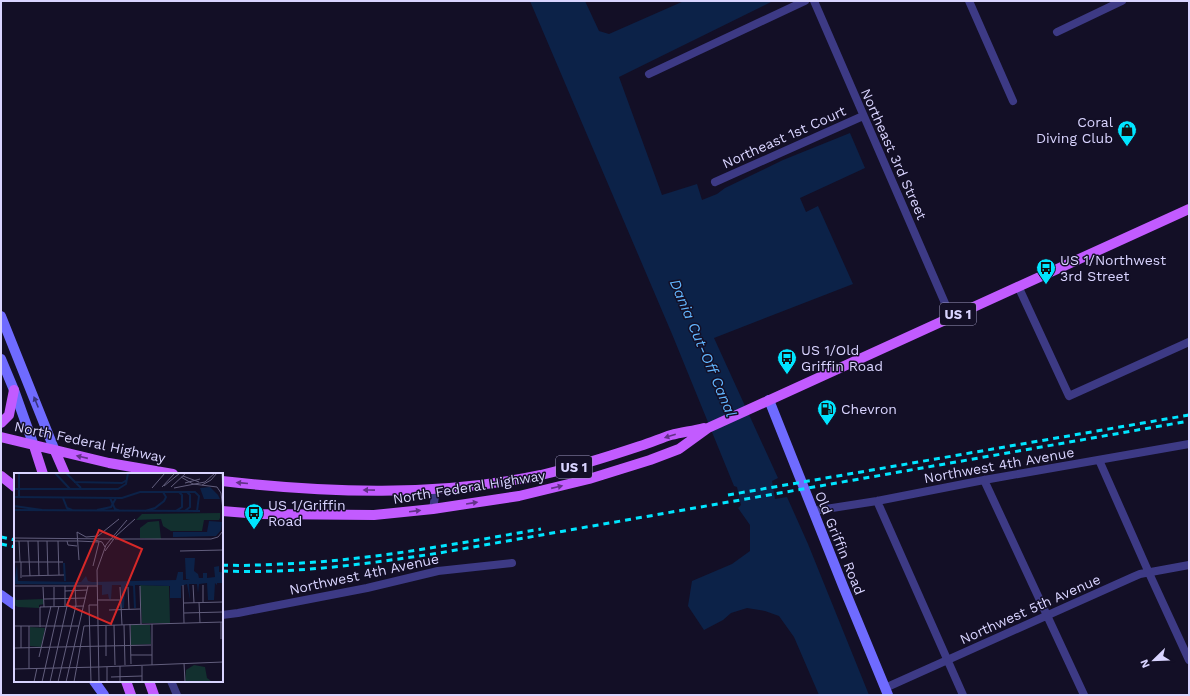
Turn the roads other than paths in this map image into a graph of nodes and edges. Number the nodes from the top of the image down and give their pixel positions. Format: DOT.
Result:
graph roads {
  1 [pos="804,1"];
  2 [pos="814,1"];
  3 [pos="969,1"];
  4 [pos="1122,1"];
  5 [pos="1057,32"];
  6 [pos="649,74"];
  7 [pos="1014,101"];
  8 [pos="863,116"];
  9 [pos="715,182"];
  10 [pos="1189,209"];
  11 [pos="1018,286"];
  12 [pos="1,316"];
  13 [pos="951,317"];
  14 [pos="1189,342"];
  15 [pos="1,359"];
  16 [pos="14,390"];
  17 [pos="769,400"];
  18 [pos="1,423"];
  19 [pos="708,428"];
  20 [pos="1,437"];
  21 [pos="1189,444"];
  22 [pos="34,446"];
  23 [pos="56,451"];
  24 [pos="1099,460"];
  25 [pos="43,473"];
  26 [pos="64,473"];
  27 [pos="167,473"];
  28 [pos="1,475"];
  29 [pos="14,477"];
  30 [pos="984,480"];
  31 [pos="223,481"];
  32 [pos="14,486"];
  33 [pos="436,490"];
  34 [pos="877,501"];
  35 [pos="433,509"];
  36 [pos="223,511"];
  37 [pos="813,511"];
  38 [pos="512,563"];
  39 [pos="1189,565"];
  40 [pos="1149,573"];
  41 [pos="1,596"];
  42 [pos="14,604"];
  43 [pos="223,615"];
  44 [pos="1046,616"];
  45 [pos="947,660"];
  46 [pos="1189,660"];
  47 [pos="95,682"];
  48 [pos="126,682"];
  49 [pos="149,682"];
  50 [pos="171,682"];
  51 [pos="886,691"];
  52 [pos="104,695"];
  53 [pos="132,695"];
  54 [pos="154,695"];
  55 [pos="177,695"];
  56 [pos="963,695"];
  57 [pos="1084,695"];
  1 -- 6 [label="street"];
  2 -- 8 [label="street, Northeast 3rd Street"];
  3 -- 7 [label="street"];
  4 -- 5 [label="street"];
  8 -- 9 [label="street, Northeast 1st Court"];
  8 -- 13 [label="street, Northeast 3rd Street"];
  10 -- 11 [label="main road, North Federal Highway / US 1"];
  11 -- 13 [label="main road, North Federal Highway / US 1"];
  11 -- 14 [label="street"];
  23 -- 12 [label="street, one-way"];
  13 -- 17 [label="main road, North Federal Highway / US 1"];
  15 -- 16 [label="street"];
  16 -- 18 [label="main road"];
  16 -- 22 [label="street"];
  17 -- 19 [label="main road, North Federal Highway / US 1"];
  17 -- 37 [label="street, Old Griffin Road"];
  19 -- 33 [label="main road, North Federal Highway / US 1, one-way"];
  35 -- 19 [label="main road, North Federal Highway / US 1, one-way"];
  20 -- 22 [label="main road, North Federal Highway"];
  21 -- 24 [label="street, Northwest 4th Avenue"];
  22 -- 23 [label="main road, North Federal Highway"];
  22 -- 25 [label="main road"];
  23 -- 26 [label="main road"];
  27 -- 23 [label="main road, North Federal Highway, one-way"];
  24 -- 30 [label="street, Northwest 4th Avenue"];
  24 -- 40 [label="street"];
  28 -- 29 [label="main road"];
  28 -- 32 [label="main road"];
  30 -- 34 [label="street, Northwest 4th Avenue"];
  30 -- 44 [label="street"];
  33 -- 31 [label="main road, North Federal Highway / US 1, one-way"];
  33 -- 35 [label="street"];
  34 -- 37 [label="street, Northwest 4th Avenue"];
  34 -- 45 [label="street"];
  36 -- 35 [label="main road, North Federal Highway / US 1, one-way"];
  37 -- 51 [label="street, Old Griffin Road"];
  38 -- 43 [label="street, Northwest 4th Avenue"];
  39 -- 40 [label="street, Northwest 5th Avenue"];
  40 -- 44 [label="street, Northwest 5th Avenue"];
  40 -- 46 [label="street"];
  41 -- 42 [label="street"];
  44 -- 45 [label="street, Northwest 5th Avenue"];
  44 -- 57 [label="street"];
  45 -- 51 [label="street, Northwest 5th Avenue"];
  45 -- 56 [label="street"];
  47 -- 52 [label="street"];
  48 -- 53 [label="main road"];
  49 -- 54 [label="main road"];
  50 -- 55 [label="street"];
}
